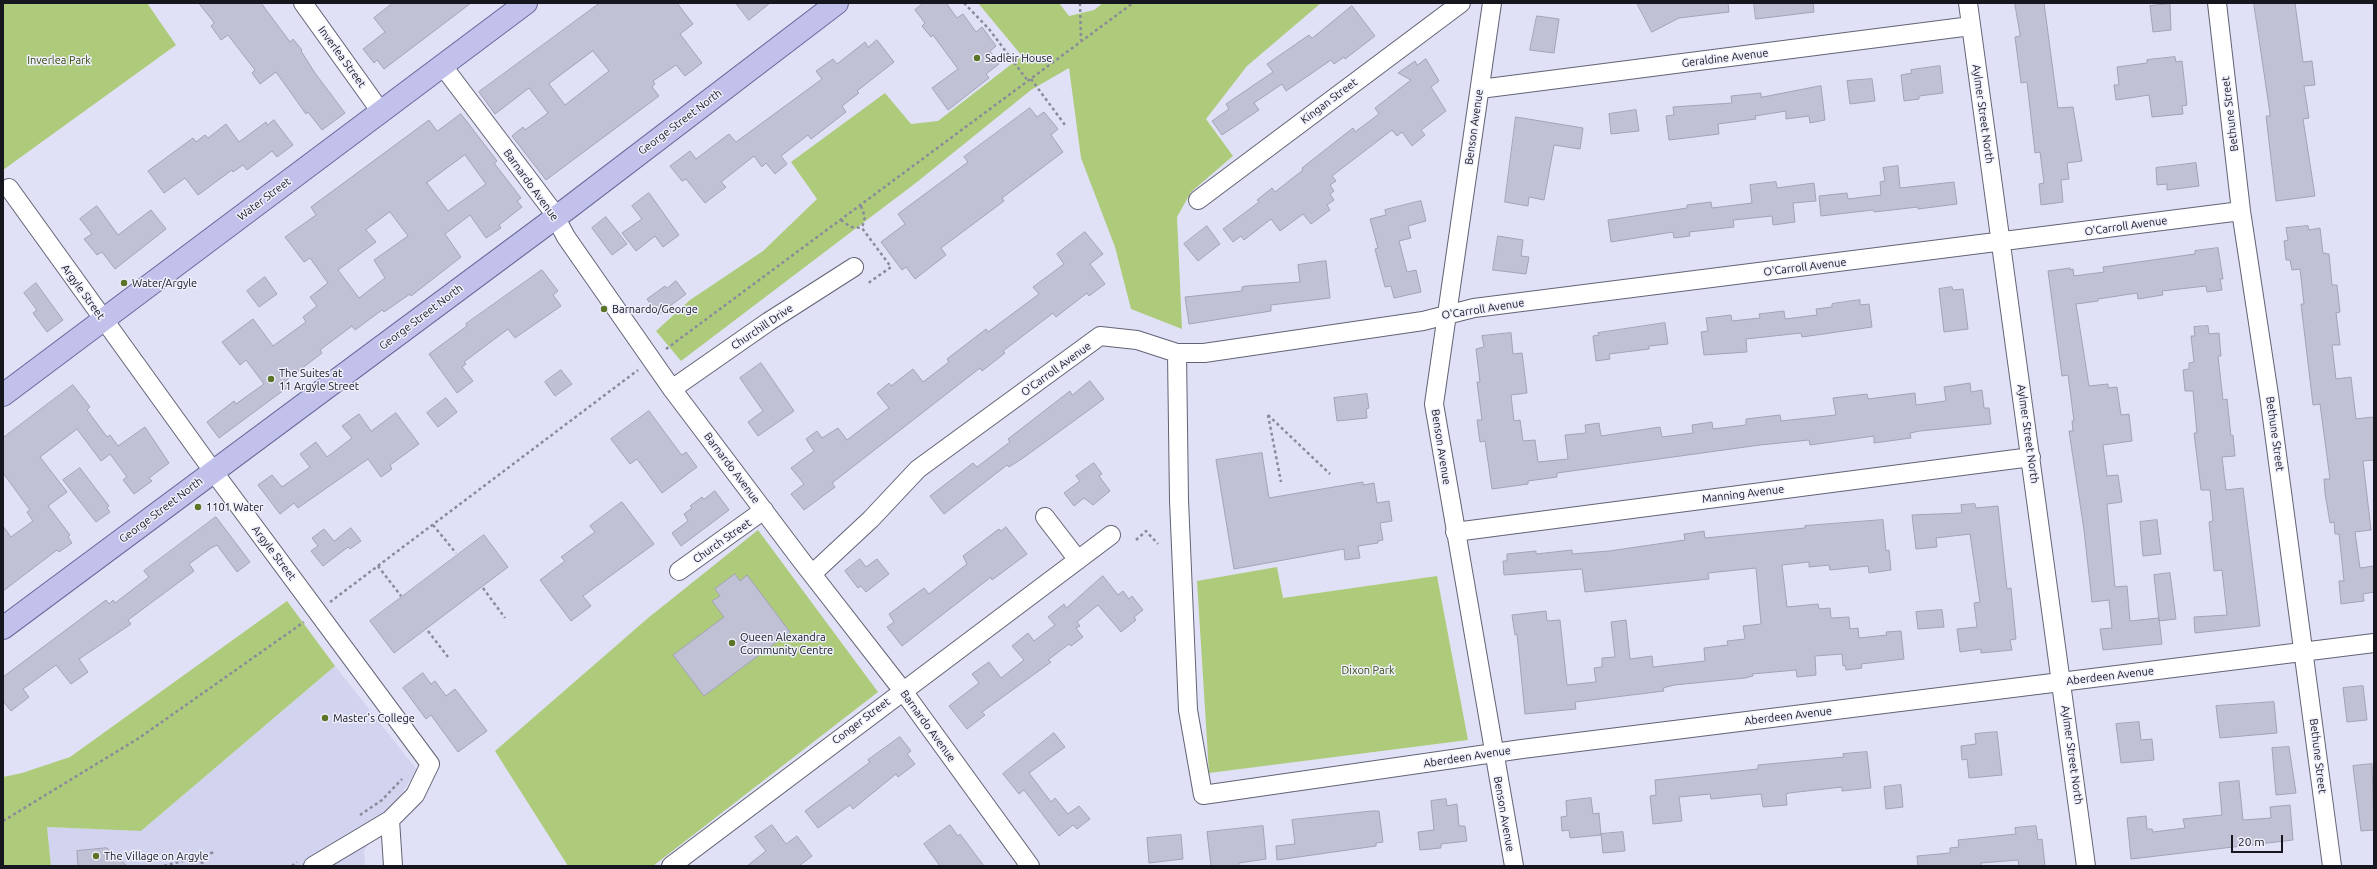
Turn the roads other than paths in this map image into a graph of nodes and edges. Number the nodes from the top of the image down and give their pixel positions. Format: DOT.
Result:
graph roads {
  1 [pos="302,3"];
  2 [pos="526,3"];
  3 [pos="837,3"];
  4 [pos="1461,3"];
  5 [pos="1492,3"];
  6 [pos="1968,3"];
  7 [pos="2217,3"];
  8 [pos="1971,26"];
  9 [pos="442,65"];
  10 [pos="1480,88"];
  11 [pos="381,112"];
  12 [pos="9,188"];
  13 [pos="1198,200"];
  14 [pos="2241,211"];
  15 [pos="556,217"];
  16 [pos="2001,242"];
  17 [pos="854,267"];
  18 [pos="1447,314"];
  19 [pos="103,319"];
  20 [pos="1177,353"];
  21 [pos="672,389"];
  22 [pos="3,395"];
  23 [pos="2031,457"];
  24 [pos="213,471"];
  25 [pos="764,510"];
  26 [pos="1045,517"];
  27 [pos="1455,532"];
  28 [pos="1111,535"];
  29 [pos="1078,560"];
  30 [pos="679,571"];
  31 [pos="812,574"];
  32 [pos="3,628"];
  33 [pos="2374,643"];
  34 [pos="2304,652"];
  35 [pos="2062,682"];
  36 [pos="903,691"];
  37 [pos="1494,753"];
  38 [pos="390,820"];
  39 [pos="308,862"];
  40 [pos="393,866"];
  41 [pos="671,866"];
  42 [pos="1030,866"];
  43 [pos="1514,866"];
  44 [pos="2086,866"];
  45 [pos="2332,866"];
  1 -- 11 [label="street, Inverlea Street"];
  2 -- 9 [label="main road, Water Street"];
  3 -- 15 [label="main road, George Street North"];
  4 -- 13 [label="street, Kingan Street"];
  5 -- 10 [label="street, Benson Avenue"];
  6 -- 8 [label="street, Aylmer Street North"];
  7 -- 14 [label="street, Bethune Street"];
  8 -- 10 [label="street, Geraldine Avenue"];
  8 -- 16 [label="street, Aylmer Street North"];
  9 -- 11 [label="main road, Water Street"];
  9 -- 15 [label="street, Barnardo Avenue"];
  10 -- 18 [label="street, Benson Avenue"];
  11 -- 19 [label="main road, Water Street"];
  12 -- 19 [label="street, Argyle Street"];
  14 -- 16 [label="street, O'Carroll Avenue"];
  14 -- 34 [label="street, Bethune Street"];
  15 -- 21 [label="street, Barnardo Avenue"];
  15 -- 24 [label="main road, George Street North"];
  16 -- 18 [label="street, O'Carroll Avenue"];
  16 -- 23 [label="street, Aylmer Street North"];
  17 -- 21 [label="street, Churchill Drive"];
  18 -- 20 [label="street, O'Carroll Avenue"];
  18 -- 27 [label="street, Benson Avenue"];
  19 -- 22 [label="main road, Water Street"];
  19 -- 24 [label="street, Argyle Street"];
  20 -- 31 [label="street, O'Carroll Avenue"];
  20 -- 37 [label="street, Aberdeen Avenue"];
  21 -- 25 [label="street, Barnardo Avenue"];
  23 -- 27 [label="street, Manning Avenue"];
  23 -- 35 [label="street, Aylmer Street North"];
  24 -- 32 [label="main road, George Street North"];
  24 -- 38 [label="street, Argyle Street"];
  25 -- 30 [label="street, Church Street"];
  25 -- 31 [label="street, Barnardo Avenue"];
  26 -- 29 [label="street"];
  27 -- 37 [label="street, Benson Avenue"];
  28 -- 29 [label="street, Conger Street"];
  29 -- 36 [label="street, Conger Street"];
  31 -- 36 [label="street, Barnardo Avenue"];
  33 -- 34 [label="street, Aberdeen Avenue"];
  34 -- 35 [label="street, Aberdeen Avenue"];
  34 -- 45 [label="street, Bethune Street"];
  35 -- 37 [label="street, Aberdeen Avenue"];
  35 -- 44 [label="street, Aylmer Street North"];
  36 -- 41 [label="street, Conger Street"];
  36 -- 42 [label="street, Barnardo Avenue"];
  37 -- 43 [label="street, Benson Avenue"];
  38 -- 39 [label="street, Argyle Street"];
  38 -- 40 [label="street"];
}
